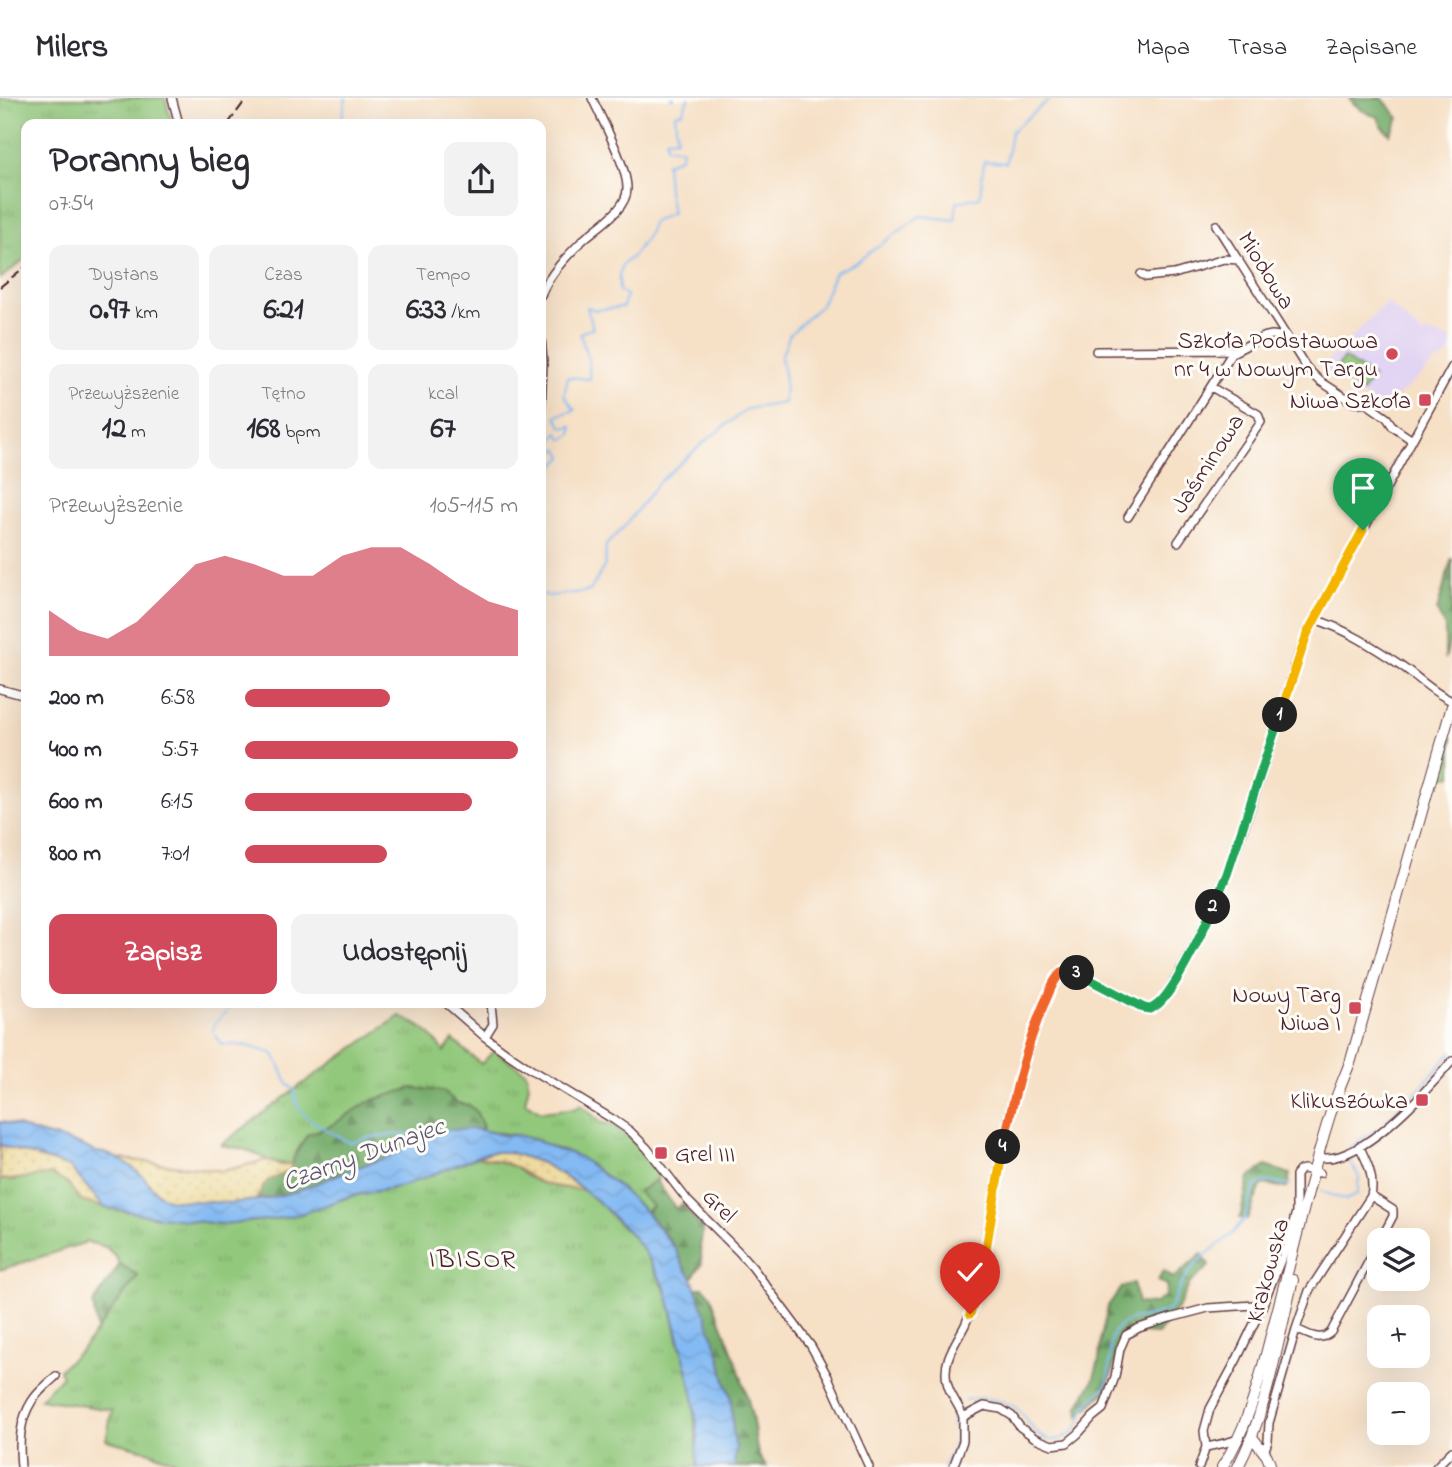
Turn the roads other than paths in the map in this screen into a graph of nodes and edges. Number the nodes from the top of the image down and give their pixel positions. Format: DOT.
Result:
graph roads {
  1 [pos="172,98"];
  2 [pos="592,98"];
  3 [pos="178,119"];
  4 [pos="1216,225"];
  5 [pos="1239,260"];
  6 [pos="1141,274"];
  7 [pos="546,285"];
  8 [pos="1287,337"];
  9 [pos="1238,350"];
  10 [pos="1096,351"];
  11 [pos="1452,367"];
  12 [pos="1211,387"];
  13 [pos="1412,440"];
  14 [pos="1128,517"];
  15 [pos="1178,542"];
  16 [pos="1314,619"];
  17 [pos="0,689"];
  18 [pos="21,695"];
  19 [pos="1452,704"];
  20 [pos="452,1008"];
  21 [pos="492,1008"];
  22 [pos="485,1037"];
  23 [pos="1452,1062"];
  24 [pos="1359,1146"];
  25 [pos="1321,1158"];
  26 [pos="1317,1172"];
  27 [pos="1371,1196"];
  28 [pos="1386,1228"];
  29 [pos="1367,1264"];
  30 [pos="1262,1307"];
  31 [pos="1296,1329"];
  32 [pos="56,1376"];
  33 [pos="963,1417"];
  34 [pos="1252,1437"];
  35 [pos="1238,1439"];
  36 [pos="1222,1446"];
  37 [pos="1206,1447"];
  38 [pos="1452,1451"];
  39 [pos="1264,1453"];
  40 [pos="1245,1454"];
  41 [pos="1230,1456"];
  42 [pos="21,1467"];
  43 [pos="869,1467"];
  44 [pos="953,1467"];
  45 [pos="1199,1467"];
  46 [pos="1222,1467"];
  47 [pos="1238,1467"];
  48 [pos="1271,1467"];
  49 [pos="1436,1467"];
  1 -- 3 [label="street"];
  2 -- 7 [label="street"];
  4 -- 5 [label="street, Miodowa"];
  5 -- 6 [label="street"];
  5 -- 8 [label="street, Miodowa"];
  8 -- 9 [label="street"];
  8 -- 13 [label="street, Miodowa"];
  9 -- 10 [label="street"];
  9 -- 12 [label="street"];
  11 -- 13 [label="street"];
  12 -- 14 [label="street"];
  12 -- 15 [label="street, Jaśminowa"];
  13 -- 16 [label="street"];
  16 -- 19 [label="street"];
  16 -- 33 [label="street"];
  17 -- 18 [label="street"];
  19 -- 25 [label="main road, Krakowska"];
  20 -- 22 [label="street, Grel"];
  21 -- 22 [label="street"];
  22 -- 43 [label="street, Grel"];
  23 -- 24 [label="street"];
  24 -- 25 [label="street"];
  24 -- 27 [label="street"];
  25 -- 26 [label="main road, Krakowska"];
  26 -- 30 [label="street"];
  26 -- 34 [label="main road, Krakowska"];
  26 -- 35 [label="main road, Krakowska"];
  27 -- 28 [label="street"];
  27 -- 31 [label="street"];
  29 -- 31 [label="street"];
  30 -- 33 [label="street"];
  30 -- 37 [label="street"];
  31 -- 39 [label="street"];
  32 -- 42 [label="street"];
  33 -- 44 [label="street"];
  34 -- 39 [label="main road"];
  34 -- 40 [label="main road, Krakowska"];
  35 -- 36 [label="street"];
  35 -- 41 [label="main road, Krakowska"];
  36 -- 37 [label="street"];
  36 -- 41 [label="street"];
  37 -- 45 [label="street"];
  38 -- 49 [label="street"];
  39 -- 40 [label="main road"];
  39 -- 48 [label="main road"];
  40 -- 47 [label="main road, Krakowska"];
  41 -- 46 [label="main road, Krakowska"];
}
